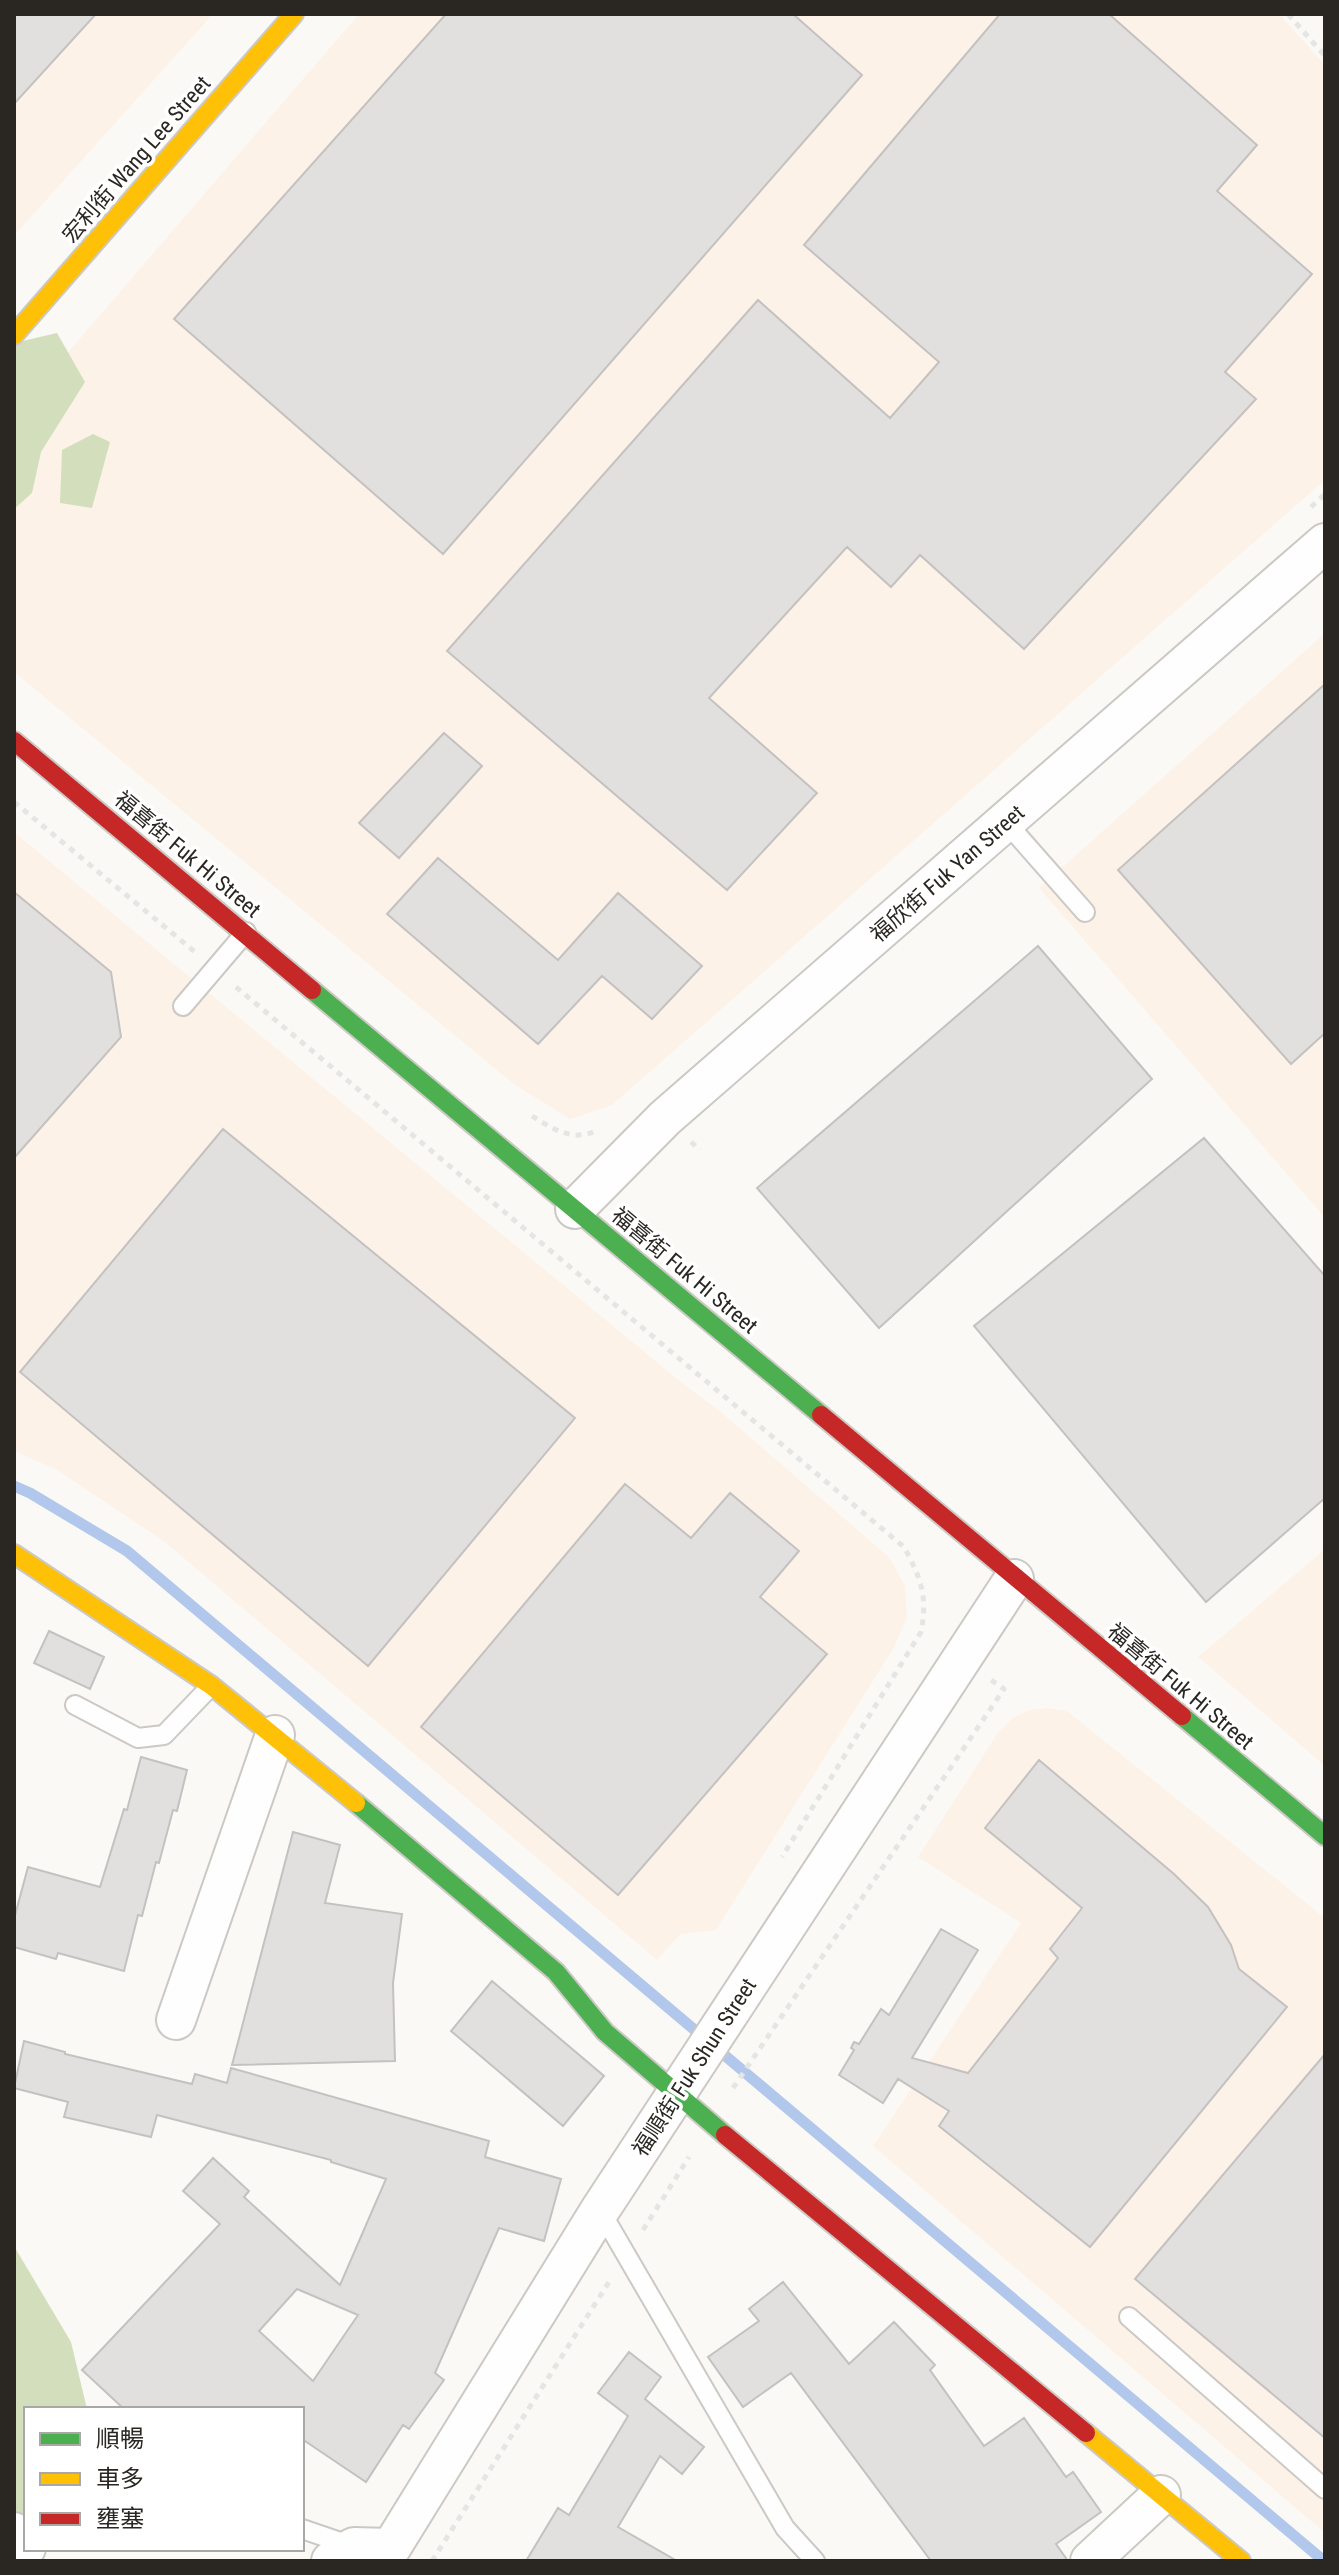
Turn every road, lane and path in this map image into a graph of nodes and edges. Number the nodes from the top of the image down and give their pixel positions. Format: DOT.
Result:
graph roads {
  1 [pos="294,14"];
  2 [pos="1288,14"];
  3 [pos="1325,56"];
  4 [pos="14,335"];
  5 [pos="1325,543"];
  6 [pos="14,741"];
  7 [pos="14,802"];
  8 [pos="1005,821"];
  9 [pos="1085,912"];
  10 [pos="246,932"];
  11 [pos="215,969"];
  12 [pos="183,1006"];
  13 [pos="575,1209"];
  14 [pos="14,1554"];
  15 [pos="1014,1579"];
  16 [pos="212,1686"];
  17 [pos="1004,1689"];
  18 [pos="75,1705"];
  19 [pos="275,1735"];
  20 [pos="1325,1836"];
  21 [pos="774,1869"];
  22 [pos="176,2020"];
  23 [pos="684,2085"];
  24 [pos="710,2123"];
  25 [pos="600,2210"];
  26 [pos="626,2256"];
  27 [pos="1129,2317"];
  28 [pos="1325,2489"];
  29 [pos="1161,2495"];
  30 [pos="304,2530"];
  31 [pos="365,2554"];
  32 [pos="432,2561"];
  33 [pos="815,2561"];
  34 [pos="1090,2561"];
  35 [pos="1241,2561"];
  1 -- 4 [label="street, 宏利街 Wang Lee Street"];
  2 -- 3 [label="path"];
  5 -- 8 [label="street, 福欣街 Fuk Yan Street"];
  6 -- 10 [label="street, 福喜街 Fuk Hi Street"];
  7 -- 11 [label="path"];
  8 -- 9 [label="lane"];
  8 -- 13 [label="street, 福欣街 Fuk Yan Street"];
  10 -- 11 [label="lane"];
  10 -- 13 [label="street, 福喜街 Fuk Hi Street"];
  11 -- 12 [label="lane"];
  11 -- 21 [label="path"];
  13 -- 15 [label="street, 福喜街 Fuk Hi Street"];
  14 -- 16 [label="street"];
  15 -- 20 [label="street, 福喜街 Fuk Hi Street"];
  15 -- 23 [label="street, 福順街 Fuk Shun Street"];
  16 -- 18 [label="lane"];
  16 -- 19 [label="street"];
  17 -- 24 [label="path"];
  19 -- 22 [label="street"];
  19 -- 23 [label="street"];
  23 -- 24 [label="street"];
  23 -- 25 [label="street, 福順街 Fuk Shun Street"];
  24 -- 26 [label="path"];
  24 -- 29 [label="street"];
  25 -- 26 [label="lane"];
  25 -- 31 [label="street, 福順街 Fuk Shun Street"];
  26 -- 32 [label="path"];
  26 -- 33 [label="lane"];
  27 -- 28 [label="lane"];
  29 -- 34 [label="street"];
  29 -- 35 [label="street"];
  30 -- 31 [label="lane"];
}
